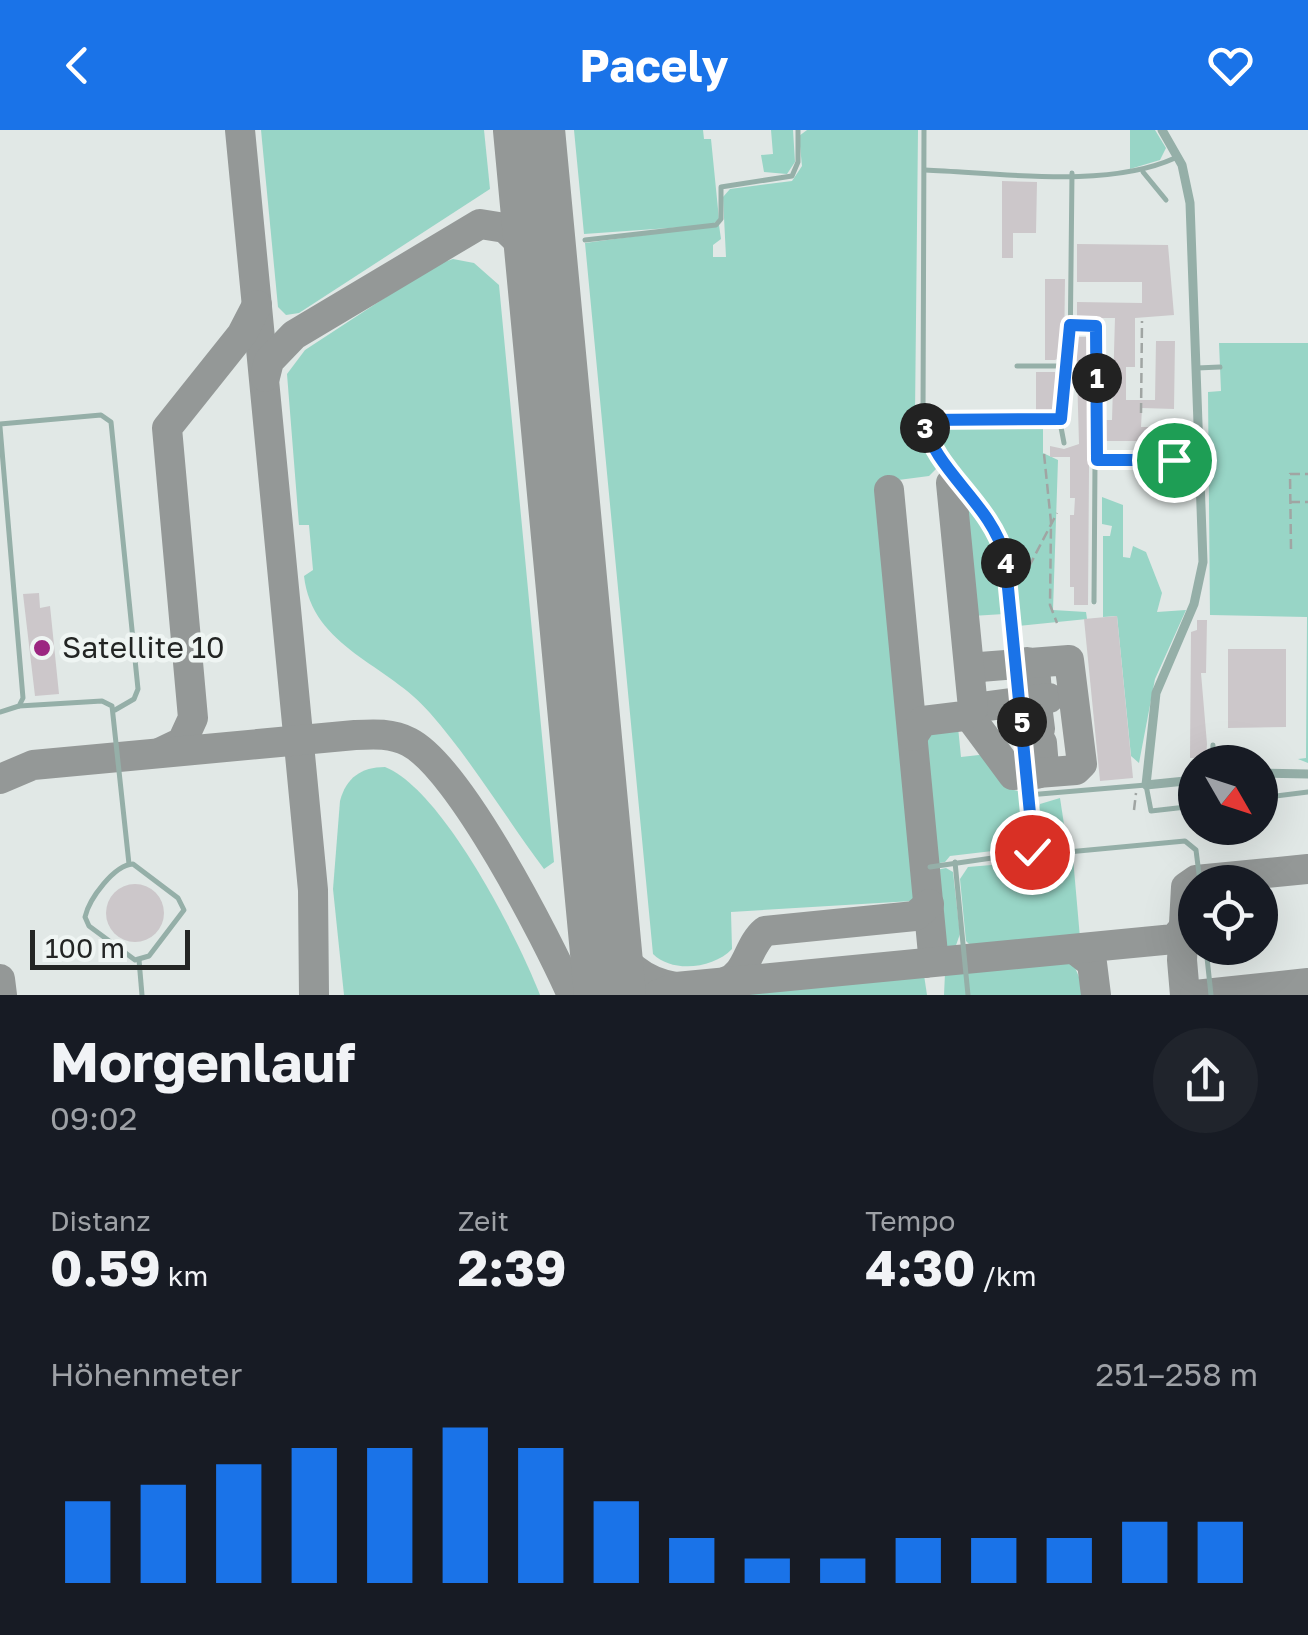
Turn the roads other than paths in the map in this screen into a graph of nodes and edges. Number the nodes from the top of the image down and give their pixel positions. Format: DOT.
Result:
graph roads {
  1 [pos="798,130"];
  2 [pos="924,130"];
  3 [pos="1162,130"];
  4 [pos="1178,156"];
  5 [pos="924,170"];
  6 [pos="1143,172"];
  7 [pos="1072,174"];
  8 [pos="1166,200"];
  9 [pos="584,240"];
  10 [pos="1070,325"];
  11 [pos="1017,366"];
  12 [pos="1068,366"];
  13 [pos="1220,367"];
  14 [pos="1197,368"];
  15 [pos="1061,419"];
  16 [pos="923,420"];
  17 [pos="0,425"];
  18 [pos="1064,443"];
  19 [pos="1097,460"];
  20 [pos="1202,460"];
  21 [pos="1094,602"];
  22 [pos="19,706"];
  23 [pos="115,710"];
  24 [pos="0,712"];
  25 [pos="1278,774"];
  26 [pos="1308,774"];
  27 [pos="1178,782"];
  28 [pos="1141,785"];
  29 [pos="1308,792"];
  30 [pos="1028,795"];
  31 [pos="1278,796"];
  32 [pos="1178,808"];
  33 [pos="1044,850"];
  34 [pos="955,862"];
  35 [pos="129,864"];
  36 [pos="1198,865"];
  37 [pos="930,868"];
  38 [pos="139,960"];
  39 [pos="1208,965"];
  40 [pos="142,995"];
  41 [pos="968,995"];
  42 [pos="1211,995"];
  1 -- 9 [label="lane"];
  2 -- 5 [label="lane"];
  3 -- 4 [label="street"];
  4 -- 6 [label="lane"];
  4 -- 14 [label="street"];
  5 -- 7 [label="lane"];
  5 -- 16 [label="lane"];
  6 -- 7 [label="lane"];
  6 -- 8 [label="lane"];
  7 -- 10 [label="lane"];
  10 -- 12 [label="lane"];
  10 -- 19 [label="lane"];
  11 -- 12 [label="lane"];
  12 -- 15 [label="lane"];
  13 -- 14 [label="lane"];
  14 -- 20 [label="street"];
  15 -- 16 [label="lane"];
  15 -- 18 [label="lane"];
  16 -- 30 [label="lane"];
  17 -- 22 [label="lane"];
  17 -- 23 [label="lane"];
  19 -- 20 [label="lane"];
  19 -- 21 [label="lane"];
  20 -- 28 [label="street"];
  22 -- 23 [label="lane"];
  22 -- 24 [label="lane"];
  23 -- 35 [label="lane"];
  25 -- 26 [label="street"];
  27 -- 28 [label="street"];
  28 -- 30 [label="lane"];
  28 -- 32 [label="lane"];
  29 -- 31 [label="lane"];
  30 -- 33 [label="lane"];
  33 -- 34 [label="lane"];
  33 -- 36 [label="lane"];
  34 -- 37 [label="lane"];
  34 -- 41 [label="lane"];
  35 -- 38 [label="lane"];
  35 -- 38 [label="lane"];
  38 -- 40 [label="lane"];
  39 -- 42 [label="lane"];
}
